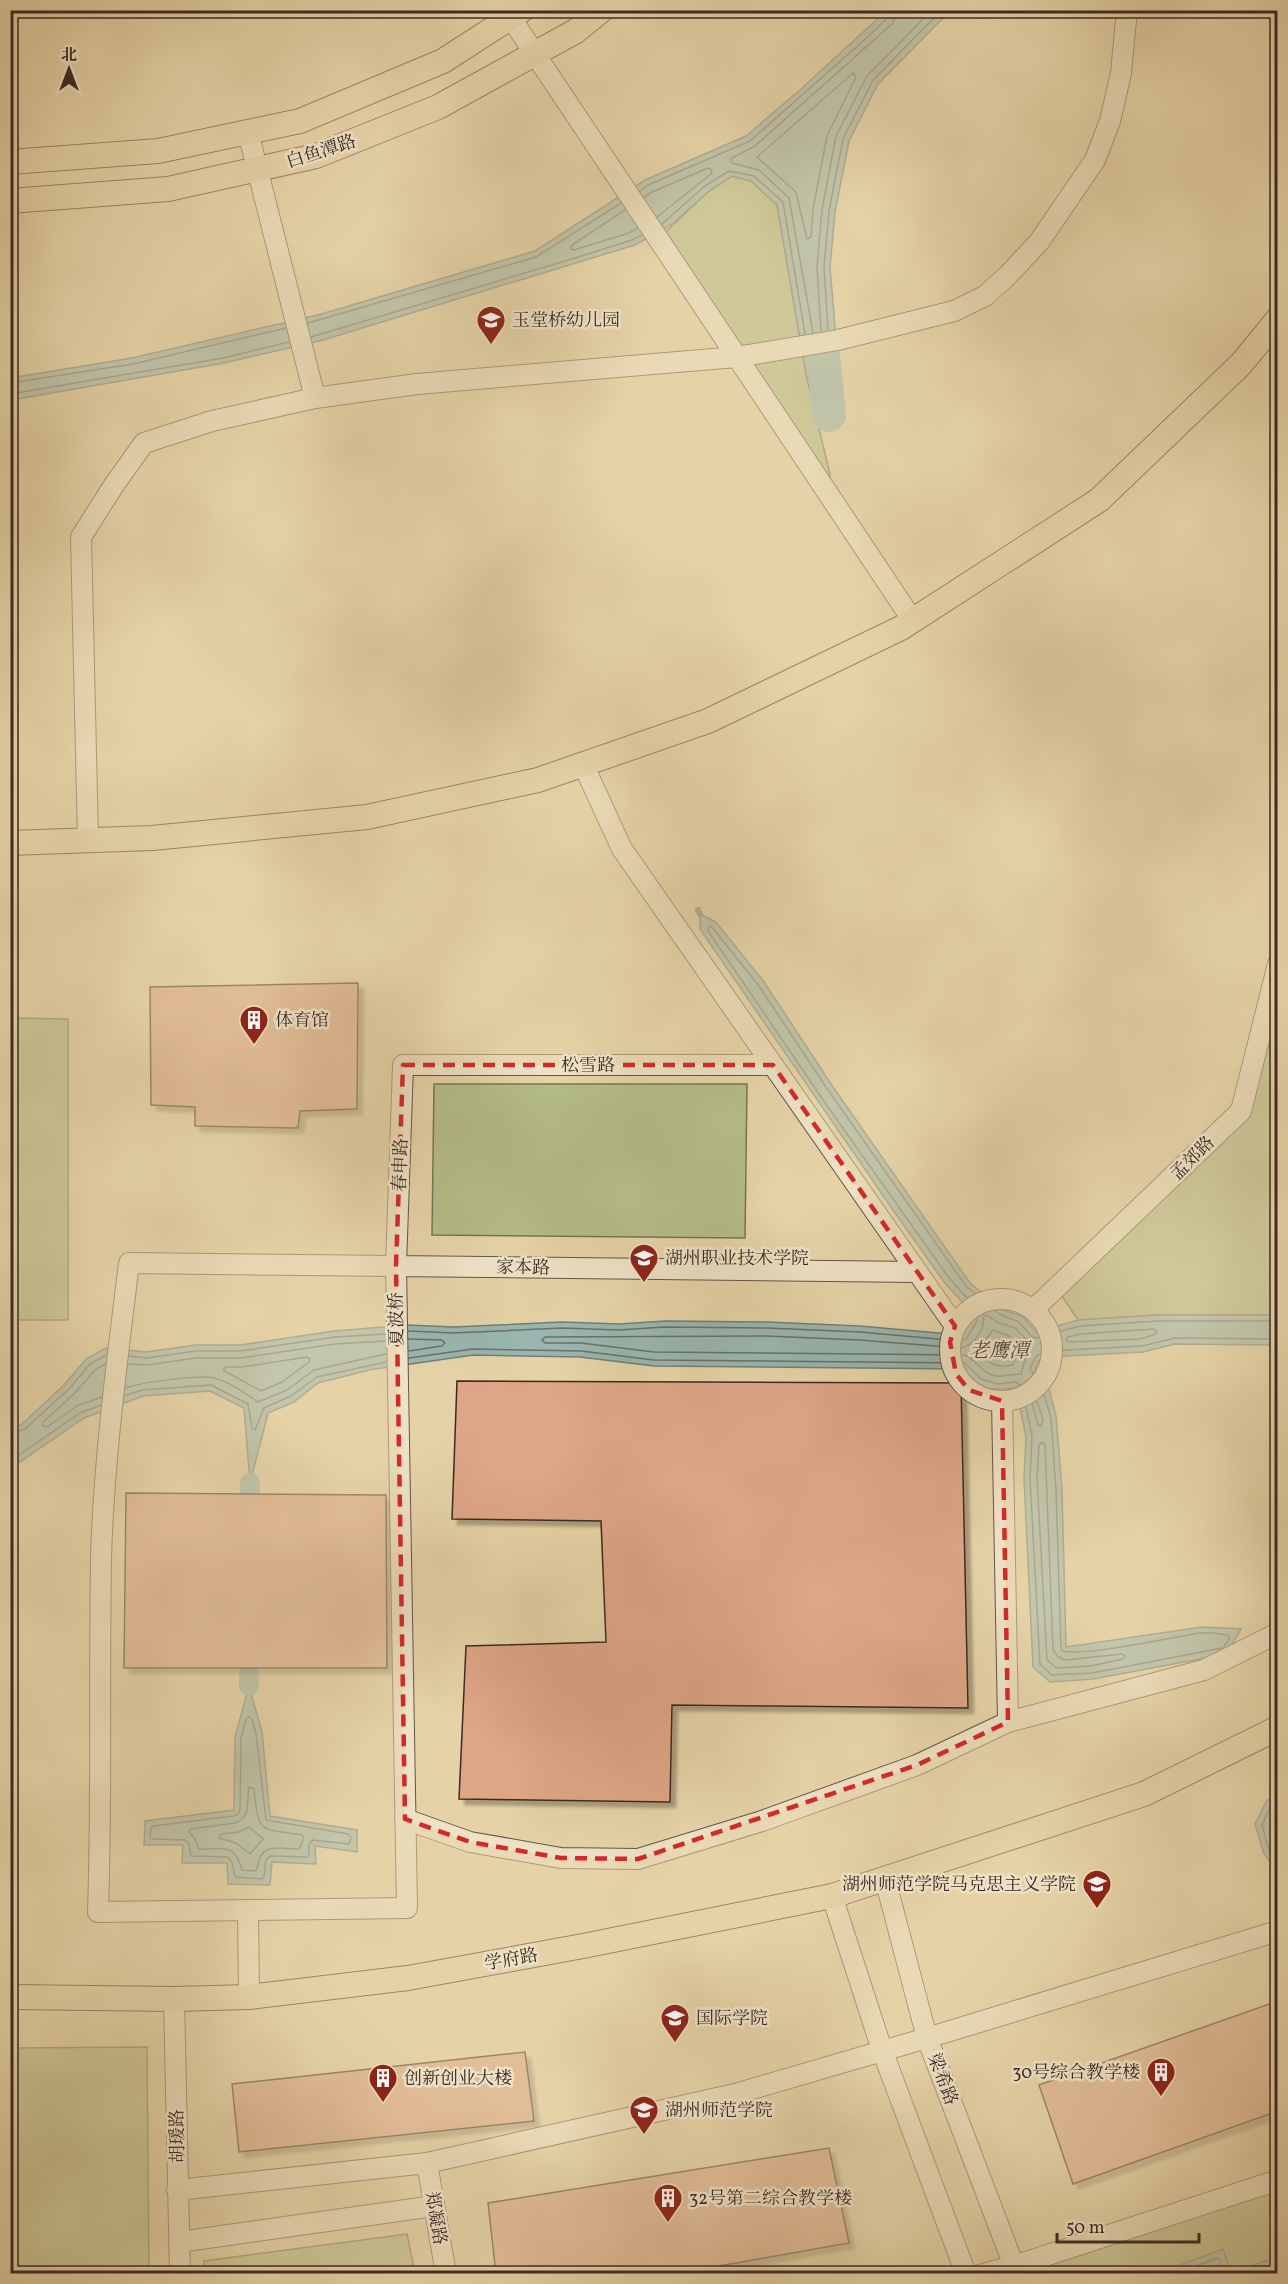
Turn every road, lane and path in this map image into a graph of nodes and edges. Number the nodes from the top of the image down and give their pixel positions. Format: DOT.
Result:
graph roads {
  1 [pos="602,10"];
  2 [pos="1127,10"];
  3 [pos="517,14"];
  4 [pos="535,54"];
  5 [pos="248,132"];
  6 [pos="10,162"];
  7 [pos="258,169"];
  8 [pos="10,201"];
  9 [pos="1278,319"];
  10 [pos="737,357"];
  11 [pos="315,398"];
  12 [pos="913,621"];
  13 [pos="583,764"];
  14 [pos="88,840"];
  15 [pos="10,843"];
  16 [pos="1278,964"];
  17 [pos="403,1065"];
  18 [pos="773,1065"];
  19 [pos="396,1266"];
  20 [pos="917,1272"];
  21 [pos="1034,1309"];
  22 [pos="957,1324"];
  23 [pos="1008,1401"];
  24 [pos="1278,1633"];
  25 [pos="1008,1722"];
  26 [pos="1278,1728"];
  27 [pos="405,1819"];
  28 [pos="885,1880"];
  29 [pos="832,1896"];
  30 [pos="248,1910"];
  31 [pos="1278,1930"];
  32 [pos="10,1997"];
  33 [pos="249,1997"];
  34 [pos="174,1999"];
  35 [pos="927,2038"];
  36 [pos="882,2050"];
  37 [pos="427,2163"];
  38 [pos="1278,2181"];
  39 [pos="177,2190"];
  40 [pos="434,2206"];
  41 [pos="179,2242"];
  42 [pos="1015,2270"];
  43 [pos="180,2274"];
  44 [pos="446,2274"];
  45 [pos="966,2274"];
  46 [pos="982,2274"];
  1 -- 4 [label="main road, 白鱼潭路"];
  2 -- 10 [label="street"];
  3 -- 4 [label="street"];
  3 -- 5 [label="main road"];
  4 -- 7 [label="main road, 白鱼潭路"];
  4 -- 10 [label="street"];
  5 -- 6 [label="main road"];
  5 -- 7 [label="street"];
  7 -- 8 [label="main road, 白鱼潭路"];
  7 -- 11 [label="street"];
  9 -- 12 [label="main road"];
  10 -- 11 [label="street"];
  10 -- 12 [label="street"];
  11 -- 14 [label="street"];
  12 -- 13 [label="main road"];
  13 -- 14 [label="main road"];
  13 -- 18 [label="street"];
  14 -- 15 [label="main road"];
  16 -- 21 [label="street, 孟郊路"];
  17 -- 18 [label="street, 松雪路"];
  17 -- 19 [label="street, 春申路"];
  18 -- 20 [label="street"];
  19 -- 20 [label="street, 家本路"];
  19 -- 27 [label="street, 夏波桥"];
  19 -- 30 [label="street, 家本路"];
  20 -- 22 [label="street"];
  21 -- 22 [label="street"];
  21 -- 23 [label="street"];
  22 -- 23 [label="street"];
  23 -- 25 [label="street"];
  24 -- 25 [label="street"];
  25 -- 27 [label="street"];
  26 -- 28 [label="main road, 学府路"];
  27 -- 30 [label="street, 夏波桥"];
  28 -- 29 [label="main road, 学府路"];
  28 -- 35 [label="street, 梁希路"];
  29 -- 33 [label="main road, 学府路"];
  29 -- 36 [label="street"];
  30 -- 33 [label="street"];
  31 -- 35 [label="street"];
  32 -- 34 [label="main road, 学府路"];
  33 -- 34 [label="main road, 学府路"];
  34 -- 39 [label="street, 胡瑗路"];
  35 -- 36 [label="street"];
  35 -- 42 [label="street, 梁希路"];
  36 -- 37 [label="street"];
  36 -- 45 [label="street"];
  37 -- 39 [label="street"];
  37 -- 40 [label="street, 郑凝路"];
  38 -- 42 [label="street"];
  39 -- 41 [label="street, 胡瑗路"];
  40 -- 41 [label="street"];
  40 -- 44 [label="street, 郑凝路"];
  41 -- 43 [label="street, 胡瑗路"];
  42 -- 46 [label="street"];
}
